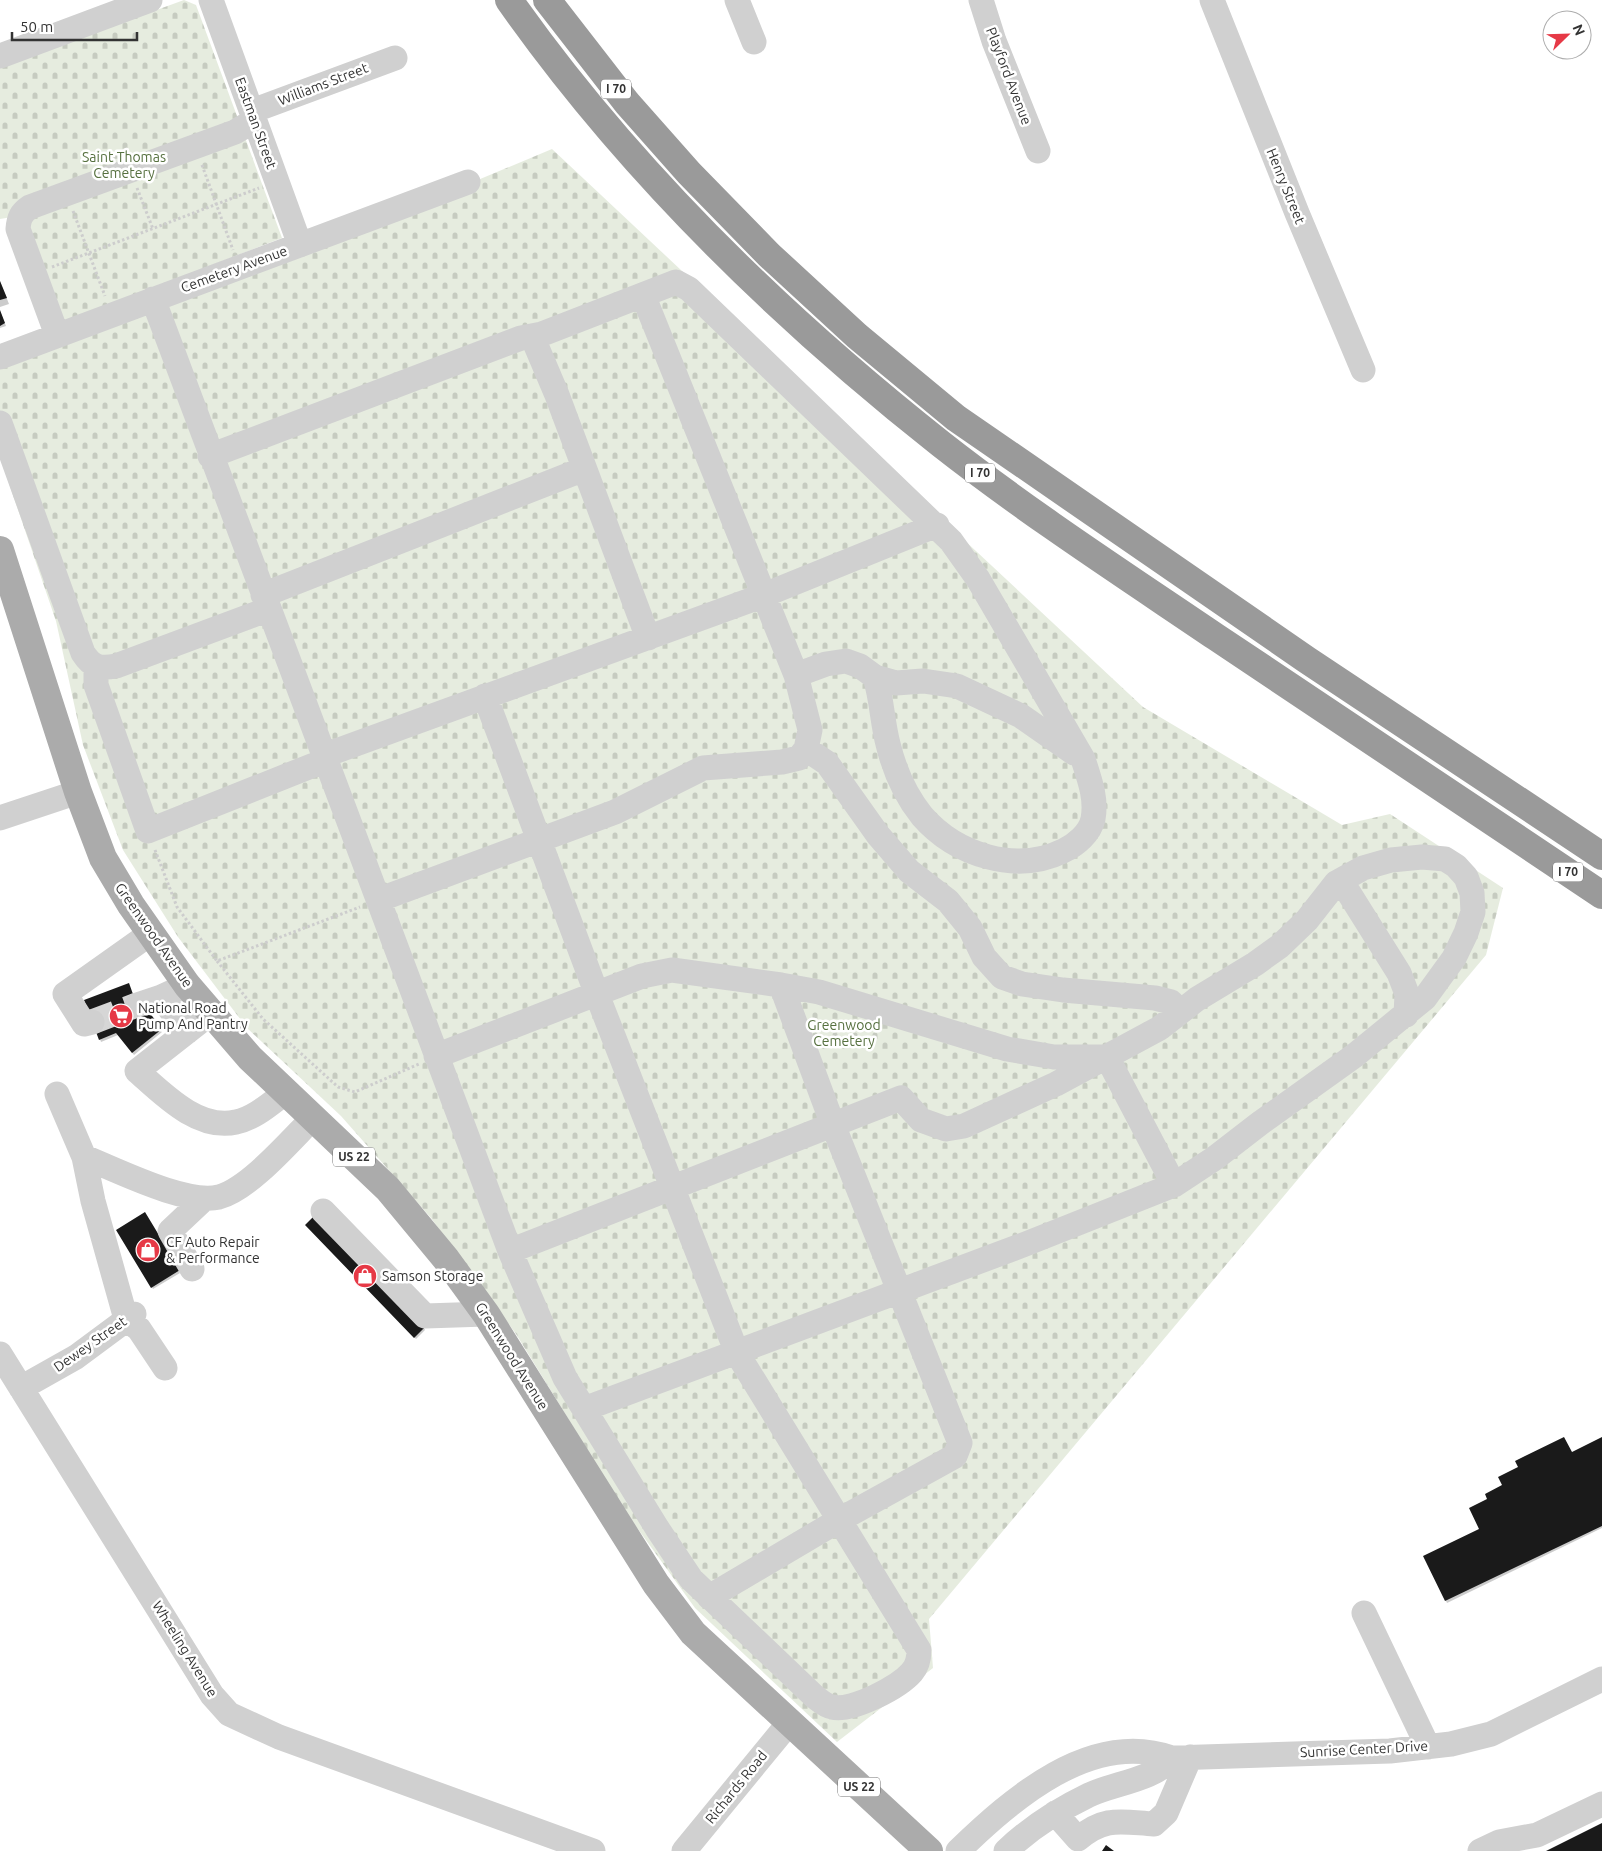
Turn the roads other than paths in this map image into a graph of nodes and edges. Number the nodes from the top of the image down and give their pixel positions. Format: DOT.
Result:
graph roads {
  1 [pos="150,0"];
  2 [pos="211,0"];
  3 [pos="509,0"];
  4 [pos="547,0"];
  5 [pos="737,0"];
  6 [pos="981,0"];
  7 [pos="1212,0"];
  8 [pos="754,42"];
  9 [pos="0,56"];
  10 [pos="395,58"];
  11 [pos="253,116"];
  12 [pos="1038,151"];
  13 [pos="468,182"];
  14 [pos="300,245"];
  15 [pos="643,295"];
  16 [pos="153,299"];
  17 [pos="58,335"];
  18 [pos="532,336"];
  19 [pos="0,357"];
  20 [pos="1363,370"];
  21 [pos="0,423"];
  22 [pos="210,456"];
  23 [pos="584,469"];
  24 [pos="937,526"];
  25 [pos="0,550"];
  26 [pos="762,596"];
  27 [pos="266,602"];
  28 [pos="648,638"];
  29 [pos="96,668"];
  30 [pos="796,675"];
  31 [pos="875,677"];
  32 [pos="485,696"];
  33 [pos="806,749"];
  34 [pos="325,758"];
  35 [pos="1083,759"];
  36 [pos="78,792"];
  37 [pos="0,818"];
  38 [pos="539,840"];
  39 [pos="1602,856"];
  40 [pos="1336,883"];
  41 [pos="1602,895"];
  42 [pos="378,900"];
  43 [pos="151,933"];
  44 [pos="187,984"];
  45 [pos="781,985"];
  46 [pos="596,992"];
  47 [pos="161,997"];
  48 [pos="137,1005"];
  49 [pos="1180,1011"];
  50 [pos="211,1013"];
  51 [pos="1406,1015"];
  52 [pos="92,1022"];
  53 [pos="187,1032"];
  54 [pos="436,1056"];
  55 [pos="1107,1057"];
  56 [pos="1054,1058"];
  57 [pos="1056,1084"];
  58 [pos="286,1092"];
  59 [pos="58,1094"];
  60 [pos="313,1118"];
  61 [pos="833,1125"];
  62 [pos="84,1157"];
  63 [pos="1174,1185"];
  64 [pos="672,1188"];
  65 [pos="204,1199"];
  66 [pos="323,1210"];
  67 [pos="510,1251"];
  68 [pos="192,1269"];
  69 [pos="899,1289"];
  70 [pos="486,1314"];
  71 [pos="130,1316"];
  72 [pos="737,1353"];
  73 [pos="0,1354"];
  74 [pos="165,1368"];
  75 [pos="21,1388"];
  76 [pos="584,1409"];
  77 [pos="841,1520"];
  78 [pos="709,1597"];
  79 [pos="1364,1613"];
  80 [pos="1602,1679"];
  81 [pos="789,1724"];
  82 [pos="1428,1747"];
  83 [pos="1181,1758"];
  84 [pos="1602,1804"];
  85 [pos="1055,1813"];
  86 [pos="1073,1845"];
  87 [pos="593,1851"];
  88 [pos="684,1851"];
  89 [pos="929,1851"];
  90 [pos="958,1851"];
  91 [pos="1006,1851"];
  92 [pos="1480,1851"];
  1 -- 9 [label="street"];
  2 -- 11 [label="street, Eastman Street"];
  3 -- 41 [label="highway, I 70"];
  4 -- 39 [label="highway, I 70"];
  5 -- 8 [label="street"];
  6 -- 12 [label="street, Playford Avenue"];
  7 -- 20 [label="street, Henry Street"];
  10 -- 11 [label="street, Williams Street"];
  11 -- 14 [label="street, Eastman Street"];
  11 -- 17 [label="street, Williams Street"];
  13 -- 14 [label="street, Cemetery Avenue"];
  14 -- 16 [label="street, Cemetery Avenue"];
  15 -- 18 [label="street"];
  15 -- 24 [label="street"];
  15 -- 26 [label="street"];
  16 -- 17 [label="street, Cemetery Avenue"];
  16 -- 22 [label="street"];
  17 -- 19 [label="street, Cemetery Avenue"];
  18 -- 22 [label="street"];
  18 -- 23 [label="street"];
  21 -- 29 [label="street"];
  22 -- 27 [label="street"];
  23 -- 27 [label="street"];
  23 -- 28 [label="street"];
  24 -- 26 [label="street"];
  24 -- 35 [label="street"];
  25 -- 36 [label="main road, Greenwood Avenue / US 22"];
  26 -- 28 [label="street"];
  26 -- 30 [label="street"];
  27 -- 29 [label="street"];
  27 -- 34 [label="street"];
  28 -- 32 [label="street"];
  29 -- 34 [label="street"];
  30 -- 31 [label="street"];
  30 -- 33 [label="street"];
  31 -- 35 [label="street"];
  31 -- 35 [label="street"];
  32 -- 34 [label="street"];
  32 -- 38 [label="street"];
  33 -- 38 [label="street"];
  33 -- 49 [label="street"];
  34 -- 42 [label="street"];
  36 -- 37 [label="street"];
  36 -- 43 [label="main road, Greenwood Avenue / US 22"];
  38 -- 42 [label="street"];
  38 -- 46 [label="street"];
  40 -- 49 [label="street"];
  40 -- 51 [label="street"];
  40 -- 51 [label="street"];
  42 -- 54 [label="street"];
  43 -- 44 [label="main road, Greenwood Avenue / US 22"];
  43 -- 52 [label="street"];
  44 -- 47 [label="street"];
  44 -- 50 [label="main road, Greenwood Avenue / US 22"];
  45 -- 46 [label="street"];
  45 -- 56 [label="street"];
  45 -- 61 [label="street"];
  46 -- 54 [label="street"];
  46 -- 64 [label="street"];
  47 -- 48 [label="street"];
  47 -- 53 [label="street"];
  49 -- 55 [label="street"];
  50 -- 53 [label="street"];
  50 -- 58 [label="main road, Greenwood Avenue / US 22"];
  51 -- 63 [label="street"];
  53 -- 58 [label="street"];
  54 -- 67 [label="street"];
  55 -- 56 [label="street"];
  55 -- 57 [label="street"];
  55 -- 63 [label="street"];
  56 -- 57 [label="street"];
  57 -- 61 [label="street"];
  58 -- 60 [label="main road, Greenwood Avenue / US 22"];
  59 -- 62 [label="street"];
  60 -- 65 [label="street"];
  60 -- 70 [label="main road, Greenwood Avenue / US 22"];
  61 -- 64 [label="street"];
  61 -- 69 [label="street"];
  62 -- 65 [label="street"];
  62 -- 71 [label="street"];
  63 -- 69 [label="street"];
  64 -- 67 [label="street"];
  64 -- 72 [label="street"];
  65 -- 68 [label="street"];
  66 -- 70 [label="street"];
  67 -- 76 [label="street"];
  69 -- 72 [label="street"];
  69 -- 77 [label="street"];
  70 -- 81 [label="main road, Greenwood Avenue / US 22"];
  71 -- 74 [label="street"];
  71 -- 75 [label="street, Dewey Street"];
  72 -- 76 [label="street"];
  72 -- 77 [label="street"];
  73 -- 75 [label="street, Wheeling Avenue"];
  75 -- 87 [label="street, Wheeling Avenue"];
  76 -- 78 [label="street"];
  77 -- 78 [label="street"];
  77 -- 78 [label="street"];
  79 -- 82 [label="street"];
  80 -- 82 [label="street, Sunrise Center Drive"];
  81 -- 88 [label="street, Richards Road"];
  81 -- 89 [label="main road, US 22"];
  82 -- 83 [label="street, Sunrise Center Drive"];
  83 -- 85 [label="street"];
  83 -- 86 [label="street"];
  83 -- 90 [label="street, Sunrise Center Drive"];
  84 -- 92 [label="street"];
  85 -- 86 [label="street"];
  85 -- 91 [label="street"];
}
